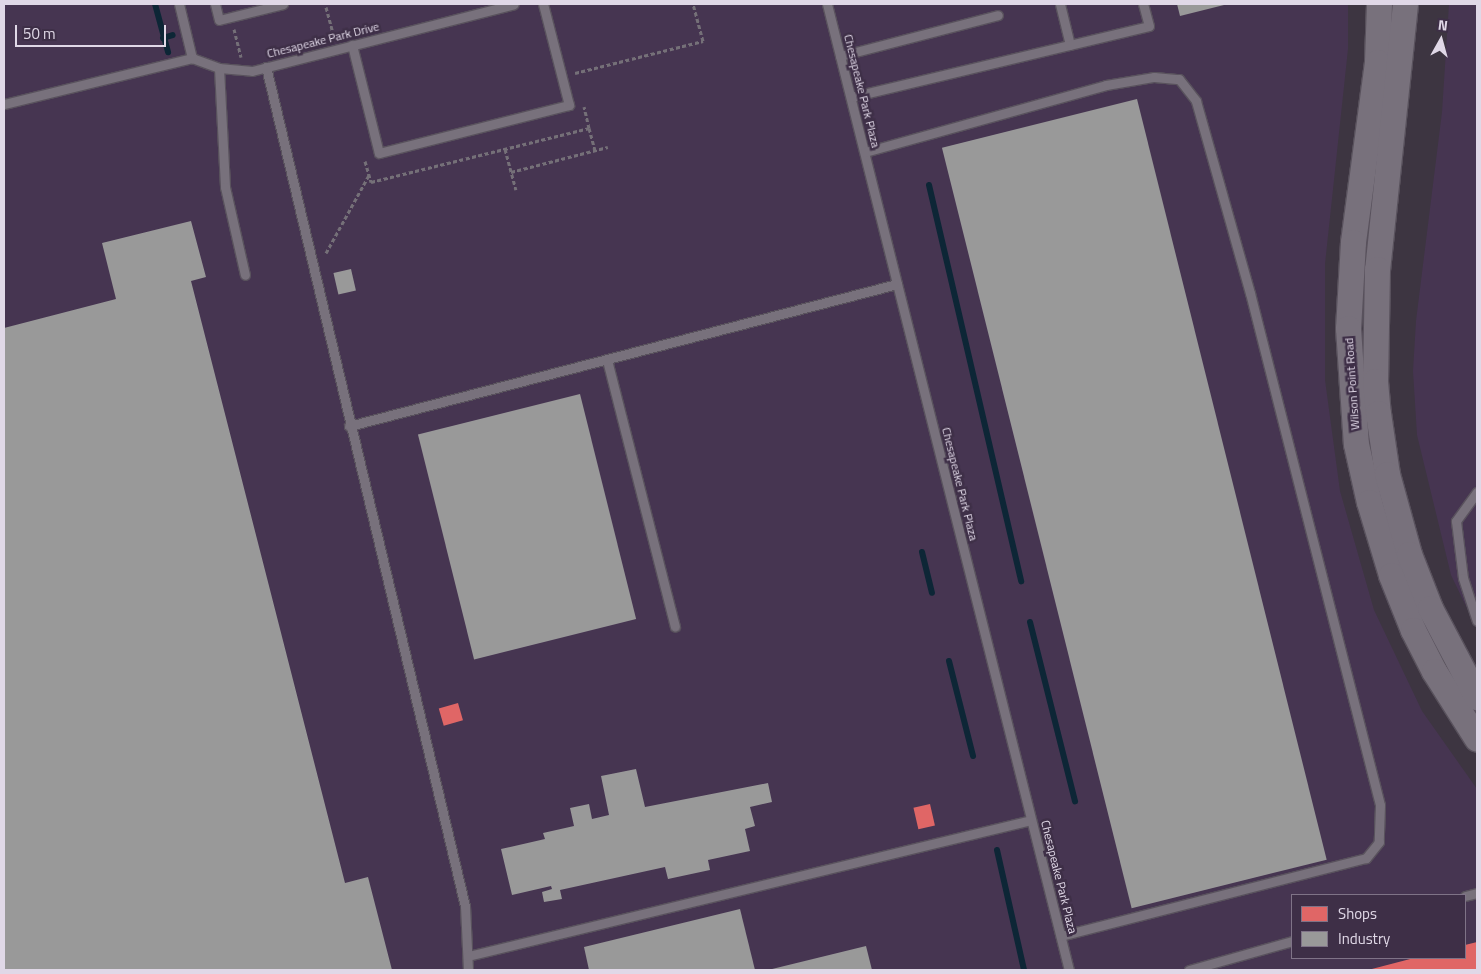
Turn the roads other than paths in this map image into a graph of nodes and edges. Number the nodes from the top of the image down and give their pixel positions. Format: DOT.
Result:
graph roads {
  1 [pos="179,4"];
  2 [pos="214,4"];
  3 [pos="283,4"];
  4 [pos="514,4"];
  5 [pos="543,4"];
  6 [pos="827,4"];
  7 [pos="1060,4"];
  8 [pos="1143,4"];
  9 [pos="1379,4"];
  10 [pos="1405,4"];
  11 [pos="998,15"];
  12 [pos="352,45"];
  13 [pos="1070,45"];
  14 [pos="840,56"];
  15 [pos="192,58"];
  16 [pos="266,67"];
  17 [pos="219,68"];
  18 [pos="851,97"];
  19 [pos="4,104"];
  20 [pos="864,152"];
  21 [pos="245,275"];
  22 [pos="897,284"];
  23 [pos="607,360"];
  24 [pos="349,426"];
  25 [pos="1477,492"];
  26 [pos="1477,621"];
  27 [pos="675,626"];
  28 [pos="1477,697"];
  29 [pos="1477,739"];
  30 [pos="1031,820"];
  31 [pos="1060,936"];
  32 [pos="1291,941"];
  33 [pos="468,956"];
  34 [pos="468,970"];
  35 [pos="1069,970"];
  36 [pos="1189,970"];
  1 -- 15 [label="lane"];
  2 -- 3 [label="lane"];
  4 -- 12 [label="lane, Chesapeake Park Drive"];
  5 -- 12 [label="lane"];
  6 -- 14 [label="lane, Chesapeake Park Plaza"];
  7 -- 13 [label="lane"];
  8 -- 13 [label="lane"];
  9 -- 29 [label="street, Wilson Point Road"];
  10 -- 28 [label="street, Wilson Point Road"];
  11 -- 14 [label="lane"];
  12 -- 16 [label="lane, Chesapeake Park Drive"];
  13 -- 18 [label="lane"];
  14 -- 18 [label="lane, Chesapeake Park Plaza"];
  15 -- 17 [label="lane, Chesapeake Park Drive"];
  15 -- 19 [label="lane"];
  16 -- 17 [label="lane, Chesapeake Park Drive"];
  16 -- 24 [label="lane"];
  17 -- 21 [label="lane"];
  18 -- 20 [label="lane, Chesapeake Park Plaza"];
  20 -- 22 [label="lane, Chesapeake Park Plaza"];
  20 -- 31 [label="lane"];
  22 -- 23 [label="lane"];
  22 -- 30 [label="lane, Chesapeake Park Plaza"];
  23 -- 24 [label="lane"];
  23 -- 27 [label="lane"];
  24 -- 33 [label="lane"];
  25 -- 26 [label="lane"];
  30 -- 31 [label="lane, Chesapeake Park Plaza"];
  30 -- 33 [label="lane"];
  31 -- 35 [label="lane, Chesapeake Park Plaza"];
  32 -- 36 [label="lane"];
  33 -- 34 [label="lane"];
}
